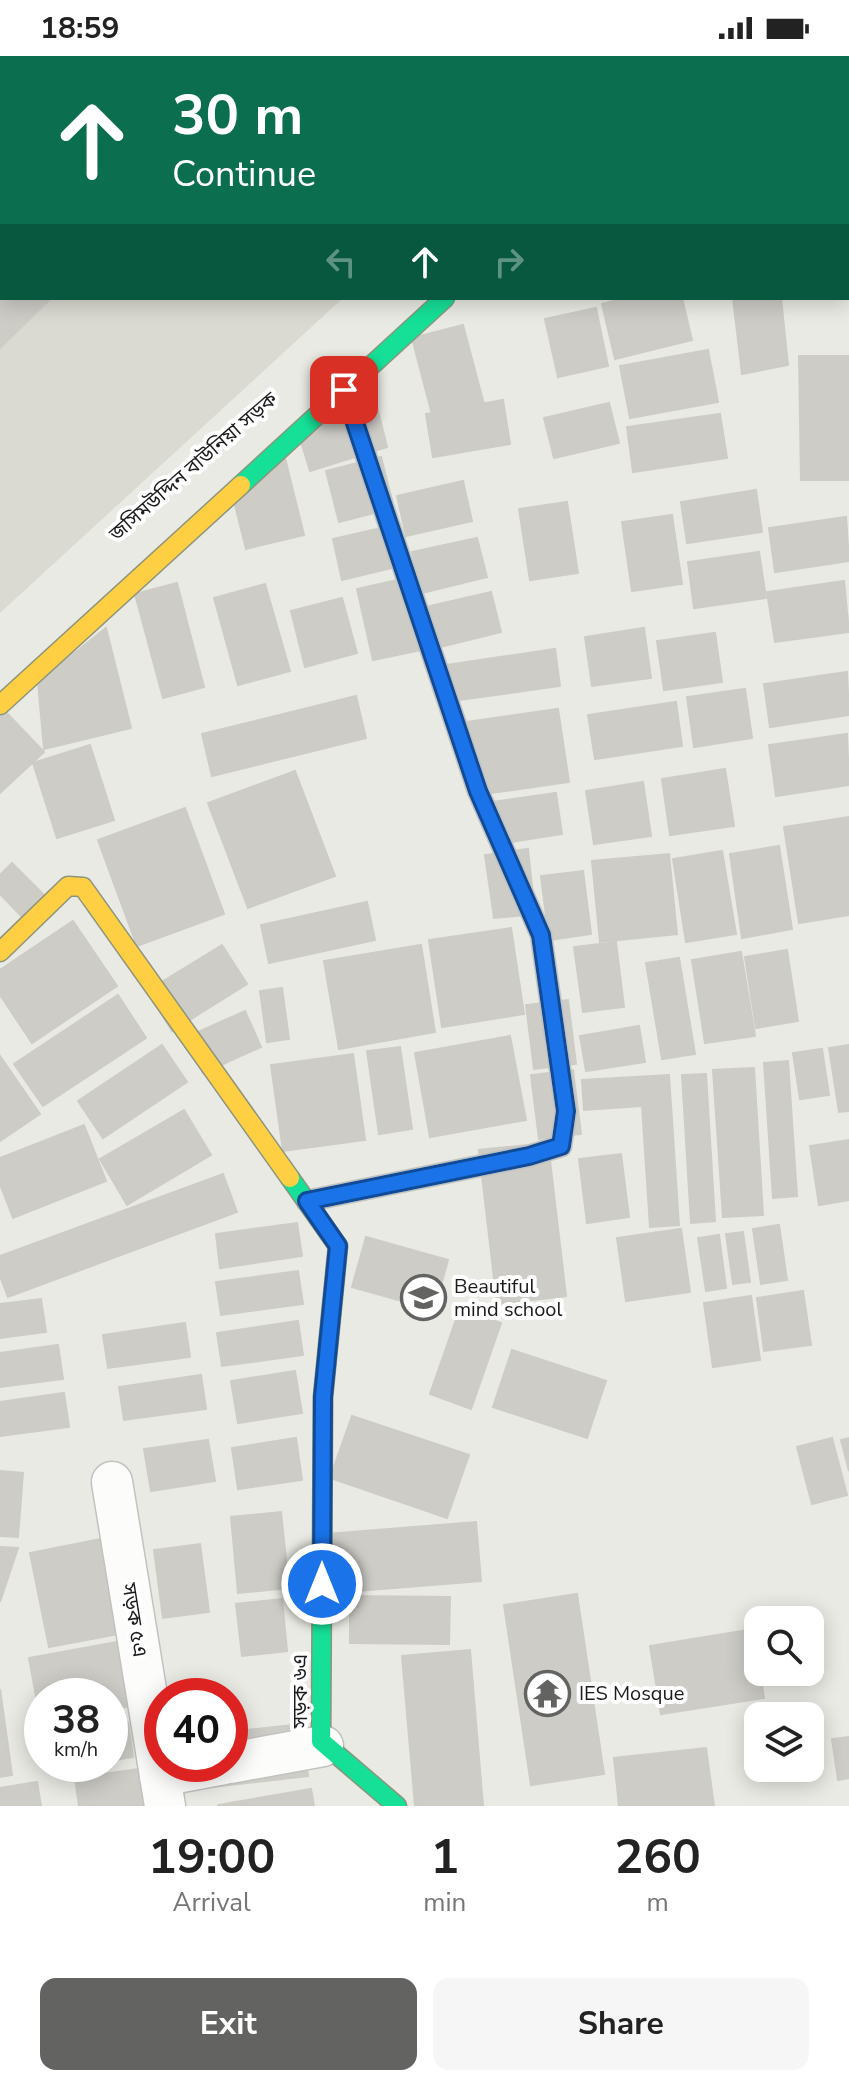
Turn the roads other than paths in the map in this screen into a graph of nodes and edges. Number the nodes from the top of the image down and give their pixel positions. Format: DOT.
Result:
graph roads {
  1 [pos="443,300"];
  2 [pos="344,390"];
  3 [pos="0,705"];
  4 [pos="0,952"];
  5 [pos="307,1201"];
  6 [pos="112,1482"];
  7 [pos="323,1746"];
  8 [pos="248,1760"];
  9 [pos="183,1782"];
  10 [pos="163,1791"];
  11 [pos="397,1806"];
  1 -- 2 [label="street"];
  2 -- 3 [label="street"];
  2 -- 5 [label="lane"];
  4 -- 5 [label="street, সড়ক ৬এ"];
  5 -- 7 [label="street, সড়ক ৬এ"];
  6 -- 10 [label="street, সড়ক ৫এ"];
  7 -- 8 [label="street"];
  7 -- 11 [label="street, সড়ক ৬এ"];
  9 -- 10 [label="street"];
}
